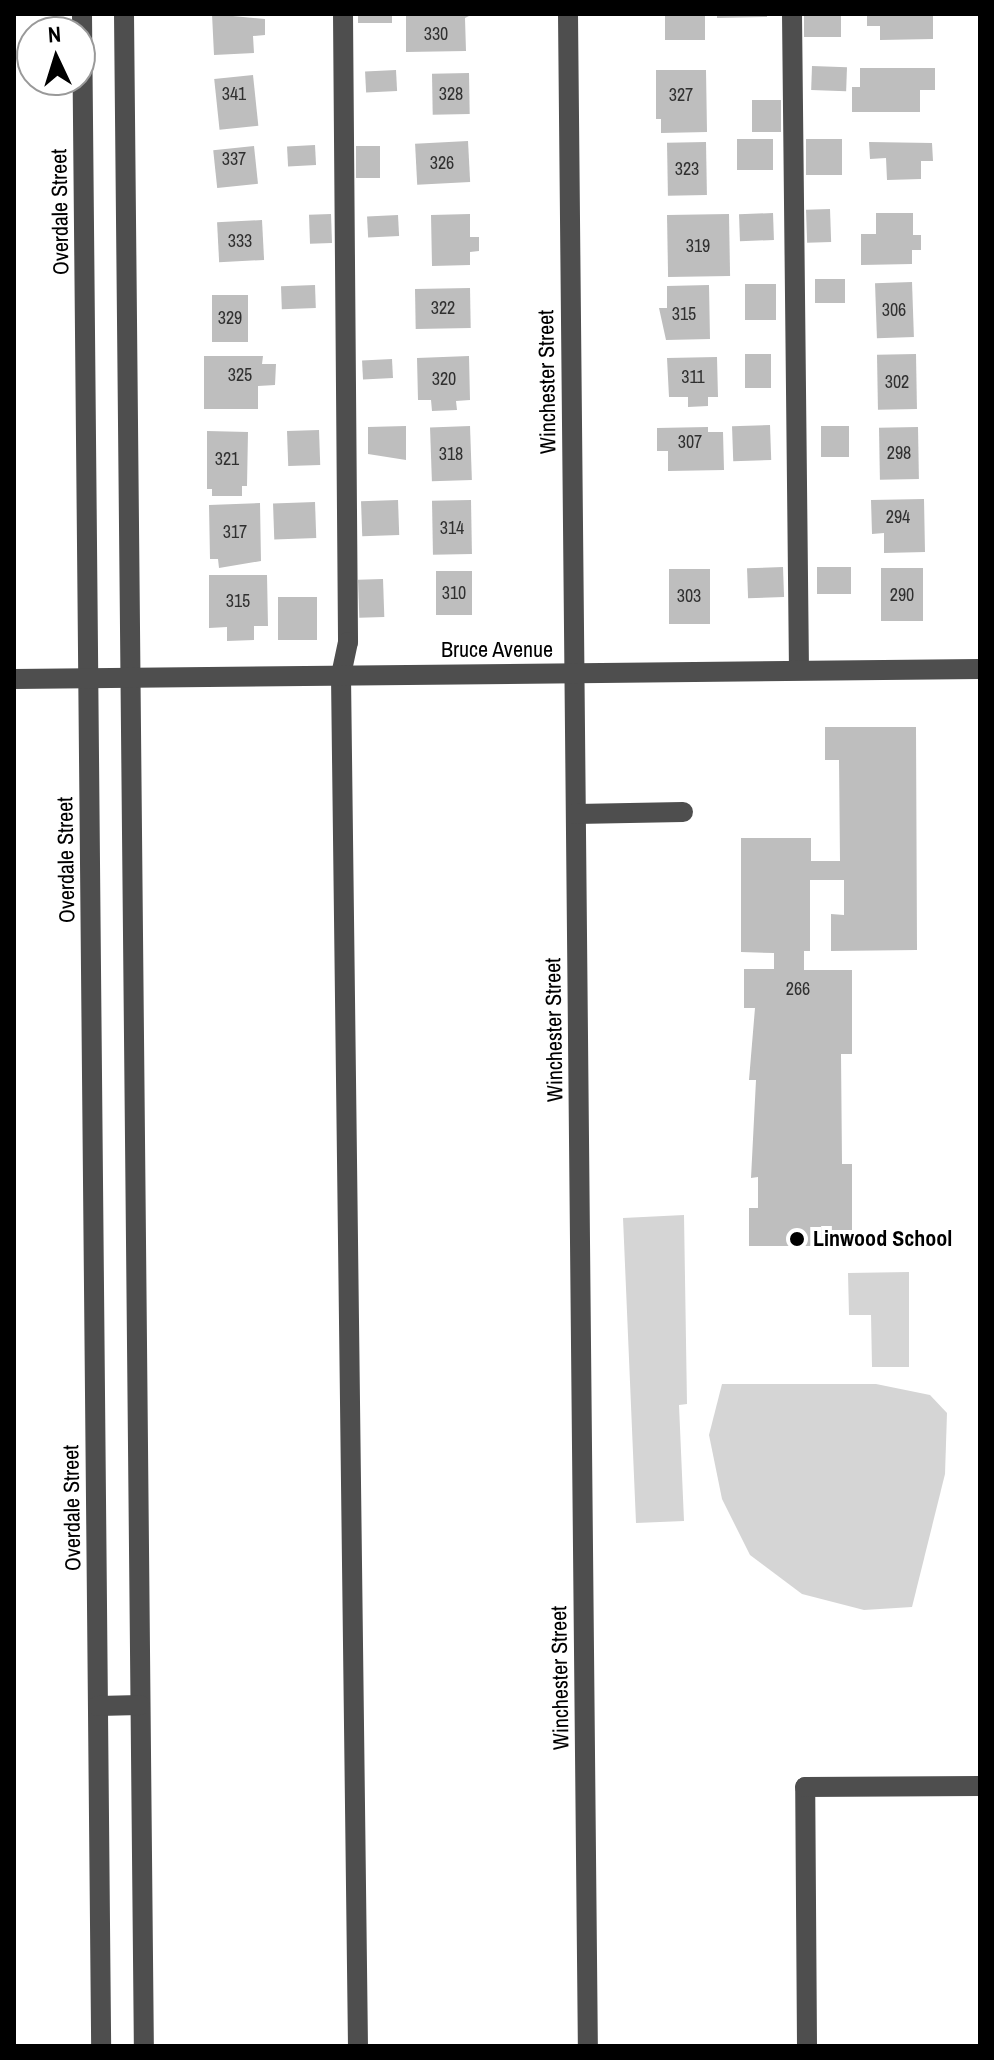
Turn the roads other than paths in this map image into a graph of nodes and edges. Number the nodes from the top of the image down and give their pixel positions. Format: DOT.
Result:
graph roads {
  1 [pos="82,14"];
  2 [pos="124,14"];
  3 [pos="343,14"];
  4 [pos="568,14"];
  5 [pos="792,14"];
  6 [pos="980,669"];
  7 [pos="799,670"];
  8 [pos="574,674"];
  9 [pos="341,676"];
  10 [pos="88,678"];
  11 [pos="130,678"];
  12 [pos="14,679"];
  13 [pos="683,812"];
  14 [pos="576,814"];
  15 [pos="140,1705"];
  16 [pos="98,1706"];
  17 [pos="980,1786"];
  18 [pos="101,2046"];
  19 [pos="144,2046"];
  20 [pos="358,2046"];
  21 [pos="588,2046"];
  22 [pos="807,2046"];
  1 -- 10 [label="street, Overdale Street"];
  2 -- 11 [label="street"];
  3 -- 9 [label="street"];
  4 -- 8 [label="street, Winchester Street"];
  5 -- 7 [label="street"];
  6 -- 7 [label="street, Bruce Avenue"];
  7 -- 8 [label="street, Bruce Avenue"];
  8 -- 9 [label="street, Bruce Avenue"];
  8 -- 14 [label="street, Winchester Street"];
  9 -- 11 [label="street, Bruce Avenue"];
  9 -- 20 [label="street"];
  10 -- 11 [label="street, Bruce Avenue"];
  10 -- 12 [label="street, Bruce Avenue"];
  10 -- 16 [label="street, Overdale Street"];
  11 -- 15 [label="street"];
  13 -- 14 [label="street"];
  14 -- 21 [label="street, Winchester Street"];
  15 -- 16 [label="street"];
  15 -- 19 [label="street"];
  16 -- 18 [label="street, Overdale Street"];
  17 -- 22 [label="street"];
}
